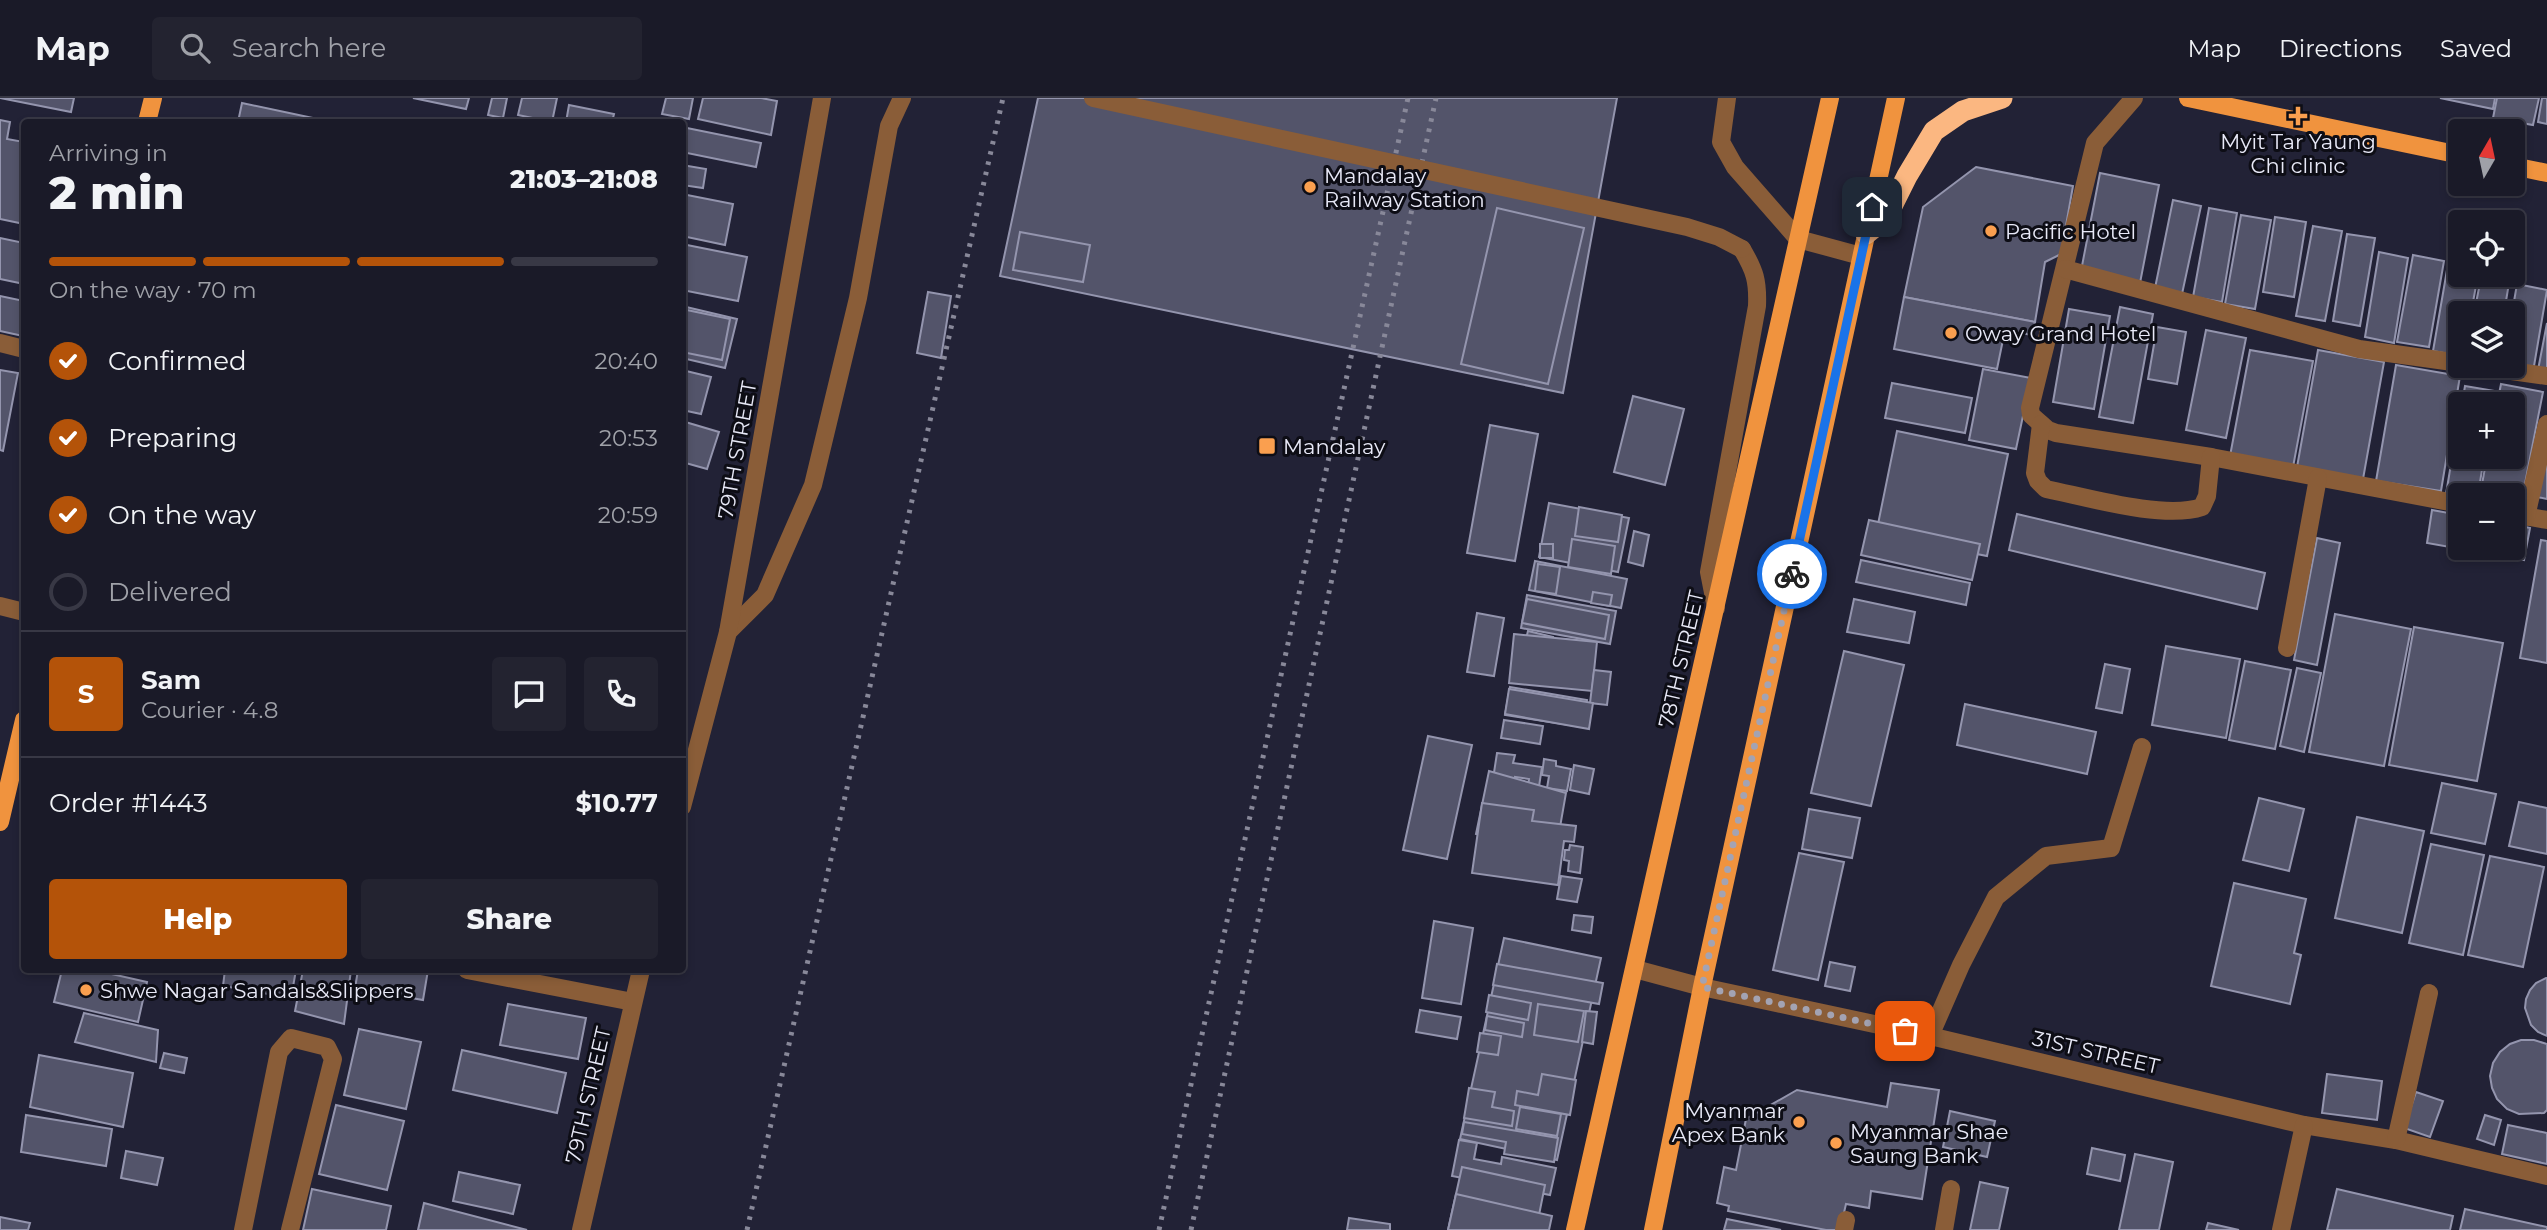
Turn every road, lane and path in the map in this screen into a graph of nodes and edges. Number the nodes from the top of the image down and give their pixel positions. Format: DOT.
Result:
graph roads {
  1 [pos="153,98"];
  2 [pos="821,98"];
  3 [pos="902,98"];
  4 [pos="1093,98"];
  5 [pos="1727,98"];
  6 [pos="1830,98"];
  7 [pos="1896,98"];
  8 [pos="2002,98"];
  9 [pos="2134,98"];
  10 [pos="2188,98"];
  11 [pos="149,119"];
  12 [pos="2448,152"];
  13 [pos="2525,168"];
  14 [pos="2547,173"];
  15 [pos="1866,234"];
  16 [pos="1798,239"];
  17 [pos="1861,256"];
  18 [pos="2065,269"];
  19 [pos="0,343"];
  20 [pos="21,348"];
  21 [pos="2448,361"];
  22 [pos="2525,373"];
  23 [pos="2547,376"];
  24 [pos="2041,424"];
  25 [pos="2547,424"];
  26 [pos="2211,457"];
  27 [pos="2318,478"];
  28 [pos="2525,496"];
  29 [pos="2448,502"];
  30 [pos="2525,516"];
  31 [pos="2547,520"];
  32 [pos="0,606"];
  33 [pos="1716,608"];
  34 [pos="21,611"];
  35 [pos="729,632"];
  36 [pos="2287,648"];
  37 [pos="21,733"];
  38 [pos="2142,747"];
  39 [pos="688,760"];
  40 [pos="0,822"];
  41 [pos="1635,969"];
  42 [pos="482,973"];
  43 [pos="640,973"];
  44 [pos="1702,987"];
  45 [pos="2429,993"];
  46 [pos="632,1002"];
  47 [pos="1930,1036"];
  48 [pos="2304,1125"];
  49 [pos="2396,1140"];
  50 [pos="2547,1177"];
  51 [pos="1951,1189"];
  52 [pos="243,1230"];
  53 [pos="290,1230"];
  54 [pos="581,1230"];
  55 [pos="1576,1230"];
  56 [pos="1653,1230"];
  57 [pos="1944,1230"];
  58 [pos="2281,1230"];
  1 -- 11 [label="main road"];
  2 -- 35 [label="street, 79TH STREET"];
  3 -- 35 [label="street"];
  4 -- 33 [label="street, bridge"];
  5 -- 16 [label="street"];
  6 -- 16 [label="main road, 78TH STREET"];
  7 -- 15 [label="main road"];
  8 -- 15 [label="highway"];
  9 -- 18 [label="street"];
  10 -- 12 [label="main road"];
  13 -- 14 [label="main road"];
  15 -- 17 [label="main road"];
  16 -- 17 [label="street"];
  16 -- 33 [label="main road, 78TH STREET"];
  17 -- 44 [label="main road"];
  18 -- 21 [label="street"];
  18 -- 24 [label="street"];
  19 -- 20 [label="street"];
  22 -- 23 [label="street"];
  24 -- 26 [label="street"];
  24 -- 26 [label="street"];
  25 -- 28 [label="street"];
  26 -- 27 [label="street"];
  27 -- 29 [label="street"];
  27 -- 36 [label="street"];
  30 -- 31 [label="street"];
  32 -- 34 [label="street"];
  33 -- 41 [label="main road, 78TH STREET"];
  35 -- 39 [label="street, 79TH STREET"];
  37 -- 40 [label="main road"];
  38 -- 47 [label="street"];
  41 -- 44 [label="street, 31ST STREET"];
  41 -- 55 [label="main road, 78TH STREET"];
  42 -- 46 [label="street"];
  43 -- 46 [label="street, 79TH STREET"];
  44 -- 47 [label="street, 31ST STREET"];
  44 -- 56 [label="main road"];
  45 -- 49 [label="street"];
  46 -- 54 [label="street, 79TH STREET"];
  47 -- 48 [label="street, 31ST STREET"];
  48 -- 49 [label="street, 31ST STREET"];
  48 -- 58 [label="street"];
  49 -- 50 [label="street, 31ST STREET"];
  51 -- 57 [label="street"];
  52 -- 53 [label="street"];
}
